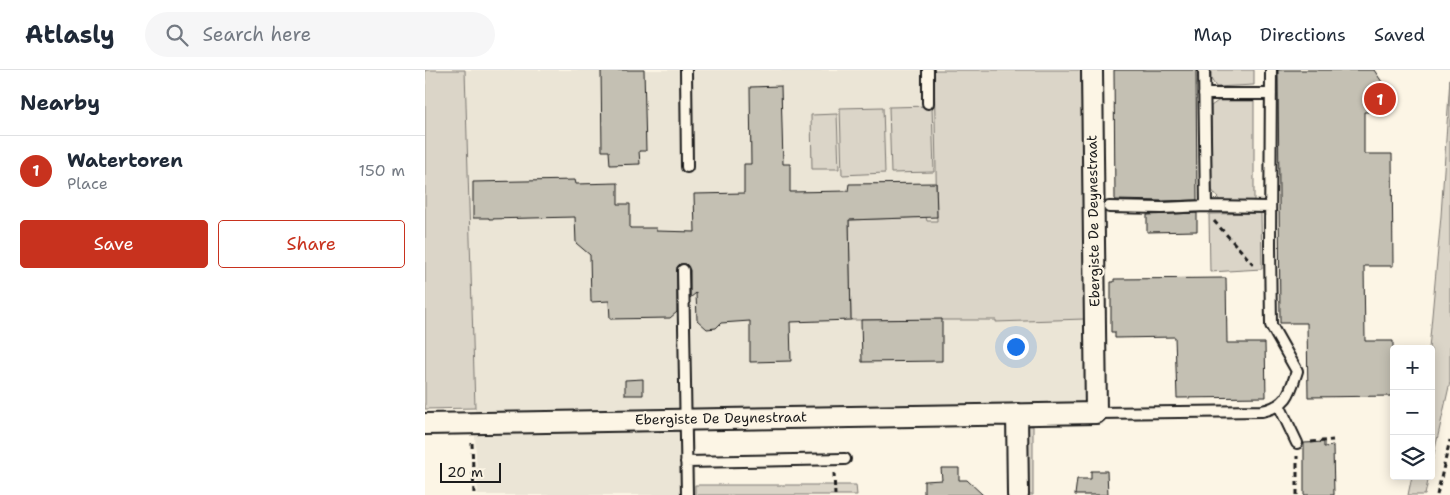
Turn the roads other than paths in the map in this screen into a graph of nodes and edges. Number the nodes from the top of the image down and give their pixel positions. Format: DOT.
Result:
graph roads {
  1 [pos="686,70"];
  2 [pos="928,70"];
  3 [pos="1092,70"];
  4 [pos="1204,70"];
  5 [pos="1271,70"];
  6 [pos="1204,94"];
  7 [pos="1271,94"];
  8 [pos="928,103"];
  9 [pos="687,167"];
  10 [pos="1206,206"];
  11 [pos="1109,207"];
  12 [pos="1270,207"];
  13 [pos="683,270"];
  14 [pos="1279,405"];
  15 [pos="1096,413"];
  16 [pos="1017,414"];
  17 [pos="685,419"];
  18 [pos="425,424"];
  19 [pos="1297,443"];
  20 [pos="845,459"];
  21 [pos="686,462"];
  22 [pos="687,495"];
  23 [pos="1018,495"];
  1 -- 9 [label="lane"];
  2 -- 8 [label="lane"];
  3 -- 15 [label="street, Ebergiste De Deynestraat"];
  4 -- 6 [label="lane"];
  5 -- 7 [label="lane"];
  6 -- 7 [label="lane"];
  6 -- 10 [label="lane"];
  7 -- 12 [label="lane"];
  10 -- 11 [label="lane"];
  10 -- 12 [label="lane"];
  12 -- 14 [label="lane"];
  13 -- 17 [label="lane"];
  14 -- 15 [label="lane"];
  14 -- 19 [label="lane"];
  15 -- 16 [label="street, Ebergiste De Deynestraat"];
  16 -- 17 [label="street, Ebergiste De Deynestraat"];
  16 -- 23 [label="street"];
  17 -- 18 [label="street, Ebergiste De Deynestraat"];
  17 -- 21 [label="lane"];
  20 -- 21 [label="lane"];
  21 -- 22 [label="lane"];
}
